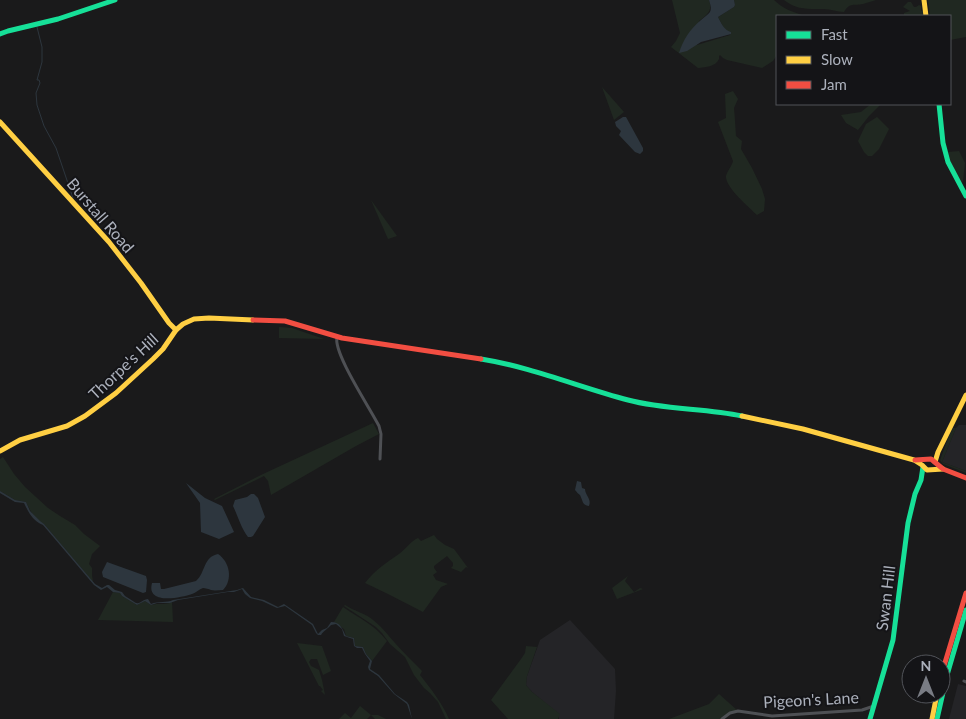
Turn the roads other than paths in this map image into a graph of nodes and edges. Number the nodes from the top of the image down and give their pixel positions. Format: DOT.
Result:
graph roads {
  1 [pos="115,0"];
  2 [pos="924,0"];
  3 [pos="926,15"];
  4 [pos="0,34"];
  5 [pos="939,105"];
  6 [pos="0,122"];
  7 [pos="966,196"];
  8 [pos="176,330"];
  9 [pos="337,337"];
  10 [pos="966,395"];
  11 [pos="0,451"];
  12 [pos="938,452"];
  13 [pos="380,459"];
  14 [pos="927,459"];
  15 [pos="914,460"];
  16 [pos="935,463"];
  17 [pos="923,467"];
  18 [pos="931,470"];
  19 [pos="943,470"];
  20 [pos="966,478"];
  21 [pos="921,480"];
  22 [pos="966,593"];
  23 [pos="966,610"];
  24 [pos="948,654"];
  25 [pos="935,704"];
  26 [pos="874,706"];
  27 [pos="862,710"];
  28 [pos="870,718"];
  29 [pos="722,719"];
  30 [pos="932,719"];
  31 [pos="937,719"];
  1 -- 4 [label="main road"];
  2 -- 3 [label="main road"];
  5 -- 7 [label="main road"];
  6 -- 8 [label="main road, Burstall Road"];
  8 -- 9 [label="main road"];
  8 -- 11 [label="main road, Thorpe's Hill"];
  9 -- 13 [label="street"];
  9 -- 15 [label="main road"];
  10 -- 12 [label="main road"];
  12 -- 14 [label="main road"];
  12 -- 16 [label="main road"];
  14 -- 15 [label="main road"];
  14 -- 16 [label="main road"];
  14 -- 17 [label="main road"];
  15 -- 17 [label="main road"];
  16 -- 18 [label="main road"];
  16 -- 19 [label="main road"];
  17 -- 18 [label="main road"];
  17 -- 21 [label="main road, Swan Hill"];
  18 -- 19 [label="main road"];
  18 -- 21 [label="main road, Swan Hill"];
  19 -- 20 [label="main road"];
  21 -- 26 [label="main road, Swan Hill"];
  22 -- 24 [label="main road"];
  23 -- 31 [label="main road"];
  25 -- 30 [label="main road"];
  26 -- 27 [label="street, Pigeon's Lane"];
  26 -- 28 [label="main road, Swan Hill"];
  27 -- 28 [label="street"];
  27 -- 29 [label="street, Pigeon's Lane"];
}
